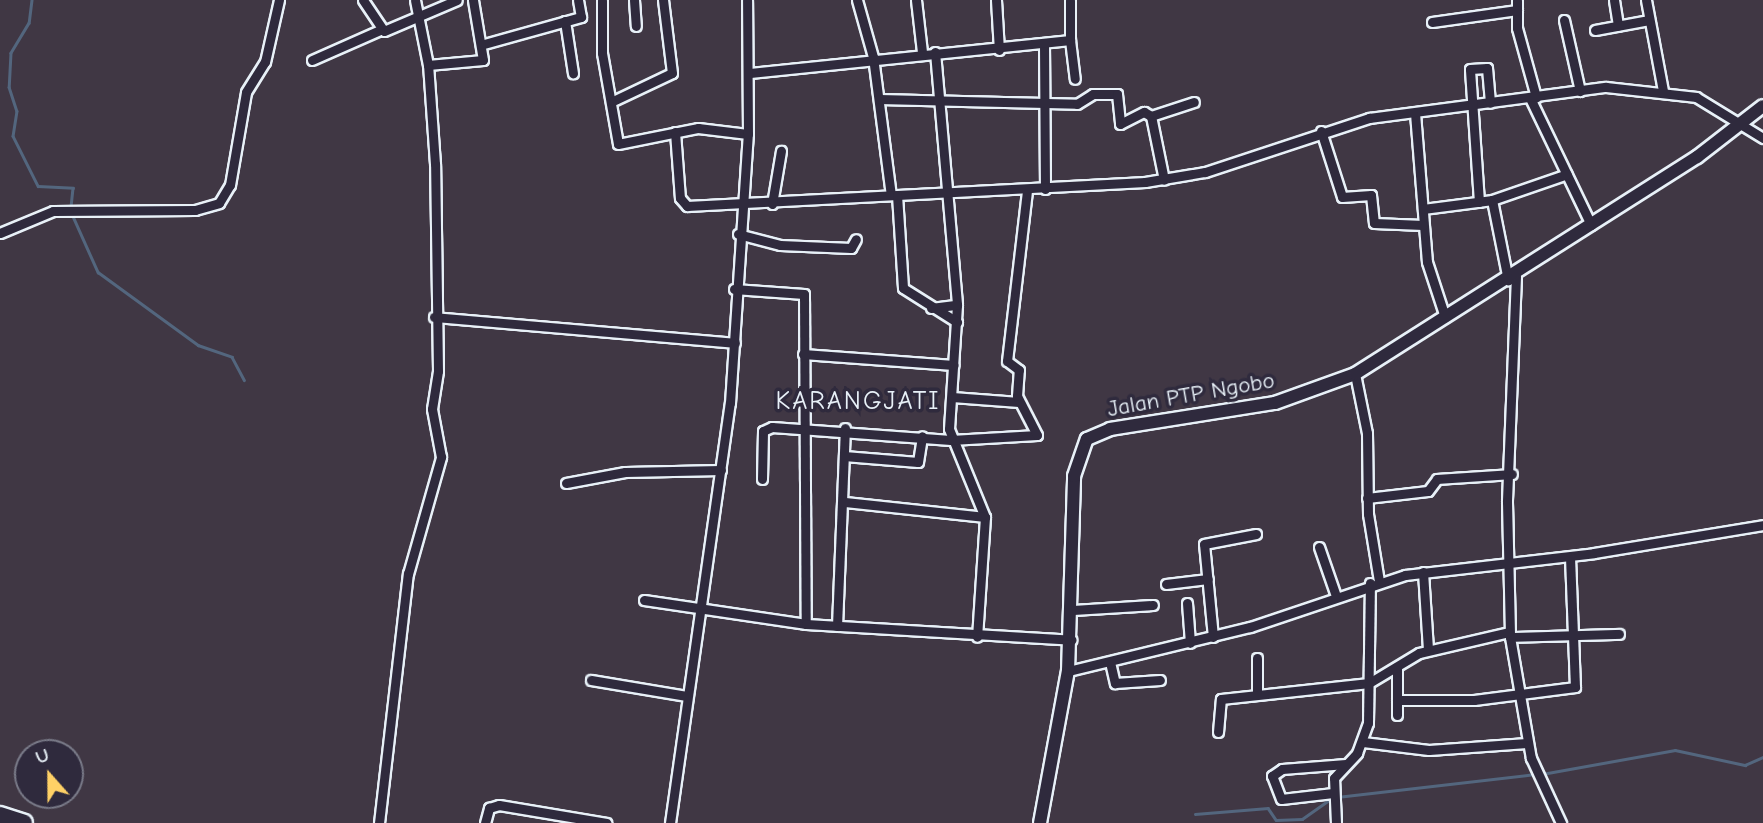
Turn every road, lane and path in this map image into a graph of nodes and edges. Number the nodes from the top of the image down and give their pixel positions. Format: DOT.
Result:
graph roads {
  1 [pos="279,0"];
  2 [pos="363,0"];
  3 [pos="415,0"];
  4 [pos="457,0"];
  5 [pos="473,0"];
  6 [pos="578,0"];
  7 [pos="602,0"];
  8 [pos="634,0"];
  9 [pos="663,0"];
  10 [pos="747,0"];
  11 [pos="857,0"];
  12 [pos="916,0"];
  13 [pos="996,0"];
  14 [pos="1070,0"];
  15 [pos="1614,0"];
  16 [pos="1646,0"];
  17 [pos="1517,5"];
  18 [pos="1564,20"];
  19 [pos="1649,20"];
  20 [pos="421,21"];
  21 [pos="565,21"];
  22 [pos="1432,22"];
  23 [pos="636,26"];
  24 [pos="1618,26"];
  25 [pos="380,30"];
  26 [pos="1595,30"];
  27 [pos="1070,40"];
  28 [pos="484,44"];
  29 [pos="1044,44"];
  30 [pos="999,50"];
  31 [pos="935,51"];
  32 [pos="922,52"];
  33 [pos="873,57"];
  34 [pos="312,60"];
  35 [pos="428,65"];
  36 [pos="573,73"];
  37 [pos="750,73"];
  38 [pos="1075,79"];
  39 [pos="1580,91"];
  40 [pos="1663,91"];
  41 [pos="1533,98"];
  42 [pos="879,99"];
  43 [pos="940,99"];
  44 [pos="613,101"];
  45 [pos="1194,102"];
  46 [pos="1490,103"];
  47 [pos="1043,104"];
  48 [pos="1469,106"];
  49 [pos="1763,106"];
  50 [pos="1415,113"];
  51 [pos="1151,116"];
  52 [pos="1741,125"];
  53 [pos="1321,131"];
  54 [pos="675,132"];
  55 [pos="748,134"];
  56 [pos="1763,138"];
  57 [pos="781,151"];
  58 [pos="1567,174"];
  59 [pos="1164,180"];
  60 [pos="1045,189"];
  61 [pos="1027,190"];
  62 [pos="947,191"];
  63 [pos="894,195"];
  64 [pos="1492,200"];
  65 [pos="1479,202"];
  66 [pos="772,204"];
  67 [pos="741,205"];
  68 [pos="1423,209"];
  69 [pos="1423,225"];
  70 [pos="1591,225"];
  71 [pos="0,233"];
  72 [pos="738,234"];
  73 [pos="856,239"];
  74 [pos="1512,278"];
  75 [pos="734,289"];
  76 [pos="957,305"];
  77 [pos="931,308"];
  78 [pos="434,317"];
  79 [pos="1445,317"];
  80 [pos="957,322"];
  81 [pos="735,343"];
  82 [pos="803,354"];
  83 [pos="954,365"];
  84 [pos="1355,374"];
  85 [pos="952,397"];
  86 [pos="1019,402"];
  87 [pos="804,427"];
  88 [pos="845,428"];
  89 [pos="922,436"];
  90 [pos="951,440"];
  91 [pos="844,456"];
  92 [pos="721,470"];
  93 [pos="1512,474"];
  94 [pos="762,479"];
  95 [pos="566,483"];
  96 [pos="1367,498"];
  97 [pos="845,502"];
  98 [pos="985,517"];
  99 [pos="1763,525"];
  100 [pos="1256,534"];
  101 [pos="1319,547"];
  102 [pos="1570,557"];
  103 [pos="1507,564"];
  104 [pos="1423,572"];
  105 [pos="1208,579"];
  106 [pos="1374,582"];
  107 [pos="1166,584"];
  108 [pos="1336,596"];
  109 [pos="644,600"];
  110 [pos="1188,604"];
  111 [pos="1153,605"];
  112 [pos="702,610"];
  113 [pos="1073,610"];
  114 [pos="806,624"];
  115 [pos="837,626"];
  116 [pos="1619,634"];
  117 [pos="1509,635"];
  118 [pos="1575,636"];
  119 [pos="977,637"];
  120 [pos="1213,637"];
  121 [pos="1072,640"];
  122 [pos="1190,643"];
  123 [pos="1428,650"];
  124 [pos="1257,658"];
  125 [pos="1110,662"];
  126 [pos="1397,667"];
  127 [pos="1068,671"];
  128 [pos="591,680"];
  129 [pos="1160,680"];
  130 [pos="1369,683"];
  131 [pos="1257,694"];
  132 [pos="687,696"];
  133 [pos="1522,696"];
  134 [pos="1397,700"];
  135 [pos="1397,715"];
  136 [pos="1218,732"];
  137 [pos="1363,742"];
  138 [pos="1527,743"];
  139 [pos="1346,764"];
  140 [pos="1334,794"];
  141 [pos="0,815"];
  142 [pos="24,823"];
  143 [pos="379,823"];
  144 [pos="485,823"];
  145 [pos="607,823"];
  146 [pos="670,823"];
  147 [pos="1040,823"];
  148 [pos="1336,823"];
  149 [pos="1561,823"];
  1 -- 71 [label="street"];
  2 -- 25 [label="street"];
  3 -- 20 [label="street"];
  4 -- 20 [label="street"];
  5 -- 28 [label="street"];
  6 -- 21 [label="street"];
  7 -- 44 [label="street"];
  8 -- 23 [label="street"];
  9 -- 44 [label="street"];
  10 -- 37 [label="street"];
  11 -- 33 [label="street"];
  12 -- 32 [label="street"];
  13 -- 30 [label="street"];
  14 -- 27 [label="street"];
  15 -- 24 [label="street"];
  16 -- 19 [label="street"];
  17 -- 22 [label="street"];
  17 -- 41 [label="street"];
  18 -- 39 [label="street"];
  19 -- 24 [label="street"];
  19 -- 40 [label="street"];
  20 -- 25 [label="street"];
  20 -- 35 [label="street"];
  21 -- 28 [label="street"];
  21 -- 36 [label="street"];
  24 -- 26 [label="street"];
  25 -- 34 [label="street"];
  27 -- 29 [label="street"];
  27 -- 38 [label="street"];
  28 -- 35 [label="street"];
  29 -- 30 [label="street"];
  29 -- 47 [label="street"];
  30 -- 31 [label="street"];
  31 -- 32 [label="street"];
  31 -- 43 [label="street"];
  32 -- 33 [label="street"];
  33 -- 37 [label="street"];
  33 -- 42 [label="street"];
  35 -- 78 [label="street"];
  37 -- 55 [label="street"];
  39 -- 40 [label="street"];
  39 -- 41 [label="street"];
  40 -- 52 [label="street"];
  41 -- 46 [label="street"];
  41 -- 58 [label="street"];
  42 -- 43 [label="street"];
  42 -- 63 [label="street"];
  43 -- 47 [label="street"];
  43 -- 62 [label="street"];
  44 -- 54 [label="street"];
  45 -- 51 [label="street"];
  46 -- 48 [label="street"];
  46 -- 48 [label="street"];
  47 -- 51 [label="street"];
  47 -- 60 [label="street"];
  48 -- 50 [label="street"];
  48 -- 65 [label="street"];
  49 -- 52 [label="main road, Jalan PTP Ngobo"];
  50 -- 53 [label="street"];
  50 -- 68 [label="street"];
  51 -- 59 [label="street"];
  52 -- 56 [label="street"];
  52 -- 70 [label="main road, Jalan PTP Ngobo"];
  53 -- 59 [label="street"];
  53 -- 69 [label="street"];
  54 -- 55 [label="street"];
  54 -- 67 [label="street"];
  55 -- 67 [label="street"];
  57 -- 66 [label="street"];
  58 -- 64 [label="street"];
  58 -- 70 [label="street"];
  59 -- 60 [label="street"];
  60 -- 61 [label="street"];
  61 -- 62 [label="street"];
  61 -- 86 [label="street"];
  62 -- 63 [label="street"];
  62 -- 76 [label="street"];
  63 -- 66 [label="street"];
  63 -- 77 [label="street"];
  64 -- 65 [label="street"];
  64 -- 74 [label="street"];
  65 -- 68 [label="street"];
  66 -- 67 [label="street"];
  67 -- 72 [label="street"];
  68 -- 69 [label="street"];
  69 -- 79 [label="street"];
  70 -- 74 [label="main road, Jalan PTP Ngobo"];
  72 -- 73 [label="street"];
  72 -- 75 [label="street"];
  74 -- 79 [label="main road, Jalan PTP Ngobo"];
  74 -- 93 [label="street"];
  75 -- 81 [label="street"];
  75 -- 82 [label="street"];
  76 -- 77 [label="street"];
  76 -- 80 [label="street"];
  77 -- 80 [label="street"];
  78 -- 81 [label="street"];
  78 -- 143 [label="street"];
  79 -- 84 [label="main road, Jalan PTP Ngobo"];
  80 -- 83 [label="street"];
  81 -- 92 [label="street"];
  82 -- 83 [label="street"];
  82 -- 87 [label="street"];
  83 -- 85 [label="street"];
  84 -- 96 [label="street"];
  84 -- 113 [label="main road, Jalan PTP Ngobo"];
  85 -- 86 [label="street"];
  85 -- 90 [label="street"];
  86 -- 90 [label="street"];
  87 -- 88 [label="street"];
  87 -- 94 [label="street"];
  87 -- 114 [label="street"];
  88 -- 89 [label="street"];
  88 -- 91 [label="street"];
  89 -- 90 [label="street"];
  89 -- 91 [label="street"];
  90 -- 98 [label="street"];
  91 -- 97 [label="street"];
  92 -- 95 [label="street"];
  92 -- 112 [label="street"];
  93 -- 96 [label="street"];
  93 -- 103 [label="street"];
  96 -- 106 [label="street"];
  97 -- 98 [label="street"];
  97 -- 115 [label="street"];
  98 -- 119 [label="street"];
  99 -- 102 [label="street"];
  100 -- 105 [label="street"];
  101 -- 108 [label="street"];
  102 -- 103 [label="street"];
  102 -- 118 [label="street"];
  103 -- 104 [label="street"];
  103 -- 117 [label="street"];
  104 -- 106 [label="street"];
  104 -- 123 [label="street"];
  105 -- 107 [label="street"];
  105 -- 120 [label="street"];
  106 -- 108 [label="street"];
  106 -- 130 [label="street"];
  108 -- 120 [label="street"];
  109 -- 112 [label="street"];
  110 -- 122 [label="street"];
  111 -- 113 [label="street"];
  112 -- 114 [label="street"];
  112 -- 132 [label="street"];
  113 -- 121 [label="main road, Jalan PTP Ngobo"];
  114 -- 115 [label="street"];
  115 -- 119 [label="street"];
  116 -- 118 [label="street"];
  117 -- 118 [label="street"];
  117 -- 123 [label="street"];
  117 -- 133 [label="street"];
  118 -- 133 [label="street"];
  119 -- 121 [label="street"];
  120 -- 122 [label="street"];
  121 -- 127 [label="main road, Jalan PTP Ngobo"];
  122 -- 125 [label="street"];
  123 -- 126 [label="street"];
  124 -- 131 [label="street"];
  125 -- 127 [label="street"];
  125 -- 129 [label="street"];
  126 -- 130 [label="street"];
  126 -- 134 [label="street"];
  127 -- 147 [label="main road, Jalan PTP Ngobo"];
  128 -- 132 [label="street"];
  130 -- 131 [label="street"];
  130 -- 137 [label="street"];
  131 -- 136 [label="street"];
  132 -- 146 [label="street"];
  133 -- 134 [label="street"];
  133 -- 138 [label="street"];
  134 -- 135 [label="street"];
  137 -- 138 [label="street"];
  137 -- 139 [label="street"];
  138 -- 149 [label="street"];
  139 -- 140 [label="street"];
  139 -- 140 [label="street"];
  140 -- 148 [label="street"];
  141 -- 142 [label="highway"];
  144 -- 145 [label="street"];
}
